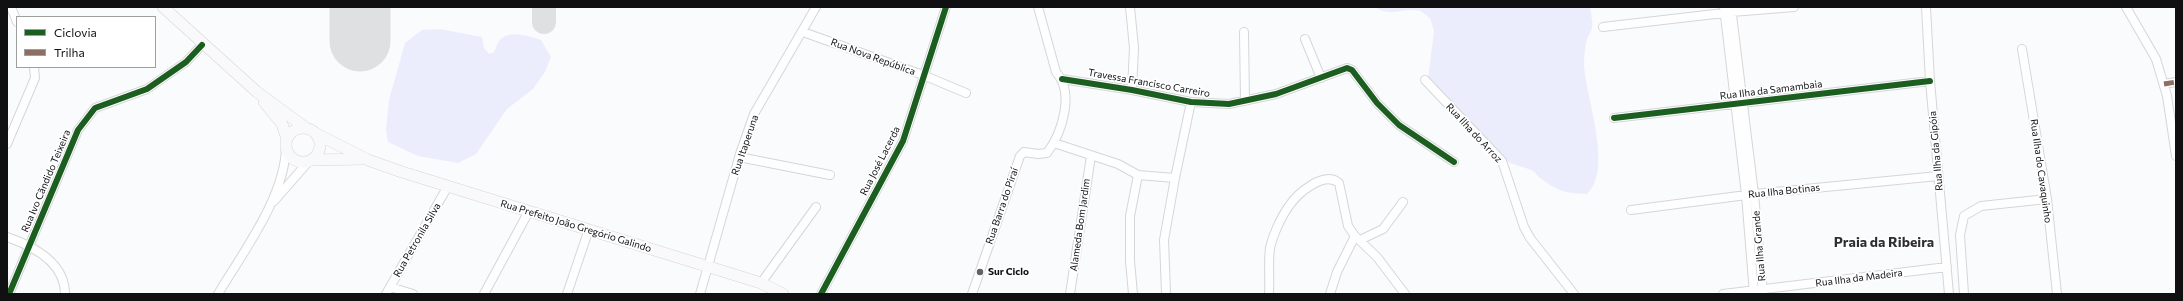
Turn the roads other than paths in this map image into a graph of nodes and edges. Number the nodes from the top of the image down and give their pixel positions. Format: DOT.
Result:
graph roads {
  1 [pos="11,7"];
  2 [pos="163,7"];
  3 [pos="816,7"];
  4 [pos="946,7"];
  5 [pos="1038,7"];
  6 [pos="1130,7"];
  7 [pos="1794,7"];
  8 [pos="1926,7"];
  9 [pos="2126,7"];
  10 [pos="1728,10"];
  11 [pos="16,20"];
  12 [pos="1603,27"];
  13 [pos="802,32"];
  14 [pos="1244,32"];
  15 [pos="1304,39"];
  16 [pos="202,45"];
  17 [pos="2022,49"];
  18 [pos="34,68"];
  19 [pos="923,75"];
  20 [pos="1321,78"];
  21 [pos="1062,79"];
  22 [pos="1425,80"];
  23 [pos="1930,81"];
  24 [pos="2176,82"];
  25 [pos="2164,84"];
  26 [pos="1132,90"];
  27 [pos="257,92"];
  28 [pos="966,93"];
  29 [pos="1245,101"];
  30 [pos="1191,102"];
  31 [pos="1739,104"];
  32 [pos="1614,118"];
  33 [pos="310,131"];
  34 [pos="287,143"];
  35 [pos="1054,143"];
  36 [pos="7,144"];
  37 [pos="1091,156"];
  38 [pos="2176,156"];
  39 [pos="739,157"];
  40 [pos="311,160"];
  41 [pos="368,160"];
  42 [pos="1454,162"];
  43 [pos="830,175"];
  44 [pos="1138,175"];
  45 [pos="1938,176"];
  46 [pos="1174,178"];
  47 [pos="448,186"];
  48 [pos="1750,195"];
  49 [pos="2047,199"];
  50 [pos="1403,202"];
  51 [pos="272,203"];
  52 [pos="816,206"];
  53 [pos="529,210"];
  54 [pos="1631,210"];
  55 [pos="589,229"];
  56 [pos="7,237"];
  57 [pos="1358,238"];
  58 [pos="30,245"];
  59 [pos="707,267"];
  60 [pos="1947,267"];
  61 [pos="761,283"];
  62 [pos="388,290"];
  63 [pos="1166,293"];
  64 [pos="1758,293"];
  65 [pos="9,294"];
  66 [pos="65,294"];
  67 [pos="218,294"];
  68 [pos="412,294"];
  69 [pos="484,294"];
  70 [pos="567,294"];
  71 [pos="700,294"];
  72 [pos="783,294"];
  73 [pos="821,294"];
  74 [pos="972,294"];
  75 [pos="1070,294"];
  76 [pos="1133,294"];
  77 [pos="1269,294"];
  78 [pos="1330,294"];
  79 [pos="1405,294"];
  80 [pos="1574,294"];
  81 [pos="1723,294"];
  82 [pos="1949,294"];
  83 [pos="1964,294"];
  84 [pos="2057,294"];
  1 -- 11 [label="street"];
  2 -- 16 [label="main road, Rua Prefeito João Gregório Galindo"];
  3 -- 13 [label="street, Rua Itaperuna"];
  4 -- 19 [label="street, Rua José Lacerda"];
  5 -- 21 [label="street"];
  6 -- 26 [label="street"];
  7 -- 10 [label="street"];
  8 -- 23 [label="street, Rua Ilha da Gipóia"];
  9 -- 25 [label="street"];
  10 -- 12 [label="street"];
  10 -- 31 [label="street, Rua Ilha Grande"];
  13 -- 19 [label="street, Rua Nova República"];
  13 -- 39 [label="street, Rua Itaperuna"];
  14 -- 29 [label="street"];
  15 -- 20 [label="street"];
  16 -- 27 [label="main road, Rua Prefeito João Gregório Galindo"];
  16 -- 58 [label="street, Rua Ivo Cãndido Teixeira"];
  17 -- 49 [label="street, Rua Ilha do Cavaquinho"];
  18 -- 36 [label="street"];
  19 -- 28 [label="street, Rua Nova República"];
  19 -- 73 [label="street, Rua José Lacerda"];
  20 -- 29 [label="street, Travessa Francisco Carreiro"];
  20 -- 42 [label="street, Travessa Francisco Carreiro"];
  21 -- 26 [label="street, Travessa Francisco Carreiro"];
  21 -- 35 [label="street"];
  22 -- 80 [label="street, Rua Ilha do Arroz"];
  23 -- 31 [label="street, Rua Ilha da Samambaia"];
  23 -- 45 [label="street, Rua Ilha da Gipóia"];
  24 -- 25 [label="street"];
  25 -- 38 [label="street"];
  26 -- 30 [label="street, Travessa Francisco Carreiro"];
  27 -- 33 [label="main road, Rua Prefeito João Gregório Galindo"];
  27 -- 34 [label="main road, Rua Prefeito João Gregório Galindo"];
  29 -- 30 [label="street, Travessa Francisco Carreiro"];
  30 -- 46 [label="street"];
  31 -- 32 [label="street, Rua Ilha da Samambaia"];
  31 -- 48 [label="street, Rua Ilha Grande"];
  33 -- 34 [label="main road"];
  33 -- 40 [label="main road"];
  33 -- 41 [label="main road, Rua Prefeito João Gregório Galindo"];
  34 -- 40 [label="main road, Rua Prefeito João Gregório Galindo"];
  34 -- 51 [label="street"];
  35 -- 37 [label="street"];
  35 -- 74 [label="street, Rua Barra do Piraí"];
  37 -- 44 [label="street"];
  37 -- 75 [label="street, Alameda Bom Jardim"];
  39 -- 43 [label="street"];
  39 -- 59 [label="street, Rua Itaperuna"];
  40 -- 41 [label="main road, Rua Prefeito João Gregório Galindo"];
  40 -- 51 [label="street"];
  41 -- 47 [label="main road, Rua Prefeito João Gregório Galindo"];
  44 -- 46 [label="street"];
  44 -- 76 [label="street"];
  45 -- 48 [label="street, Rua Ilha Botinas"];
  45 -- 60 [label="street, Rua Ilha da Gipóia"];
  46 -- 63 [label="street"];
  47 -- 53 [label="main road, Rua Prefeito João Gregório Galindo"];
  47 -- 62 [label="street, Rua Petronila Silva"];
  48 -- 54 [label="street, Rua Ilha Botinas"];
  48 -- 64 [label="street, Rua Ilha Grande"];
  49 -- 83 [label="street"];
  49 -- 84 [label="street, Rua Ilha do Cavaquinho"];
  50 -- 57 [label="street"];
  51 -- 67 [label="street"];
  52 -- 61 [label="street"];
  53 -- 55 [label="main road, Rua Prefeito João Gregório Galindo"];
  53 -- 69 [label="street"];
  55 -- 59 [label="main road, Rua Prefeito João Gregório Galindo"];
  55 -- 70 [label="street"];
  56 -- 58 [label="street"];
  57 -- 77 [label="street"];
  57 -- 78 [label="street"];
  57 -- 79 [label="street"];
  58 -- 65 [label="street, Rua Ivo Cãndido Teixeira"];
  58 -- 66 [label="street"];
  59 -- 61 [label="main road, Rua Prefeito João Gregório Galindo"];
  59 -- 71 [label="street, Rua Itaperuna"];
  60 -- 64 [label="street, Rua Ilha da Madeira"];
  60 -- 82 [label="street, Rua Ilha da Gipóia"];
  61 -- 72 [label="main road, Rua Prefeito João Gregório Galindo"];
  62 -- 68 [label="street"];
  64 -- 81 [label="street, Rua Ilha da Madeira"];
}
